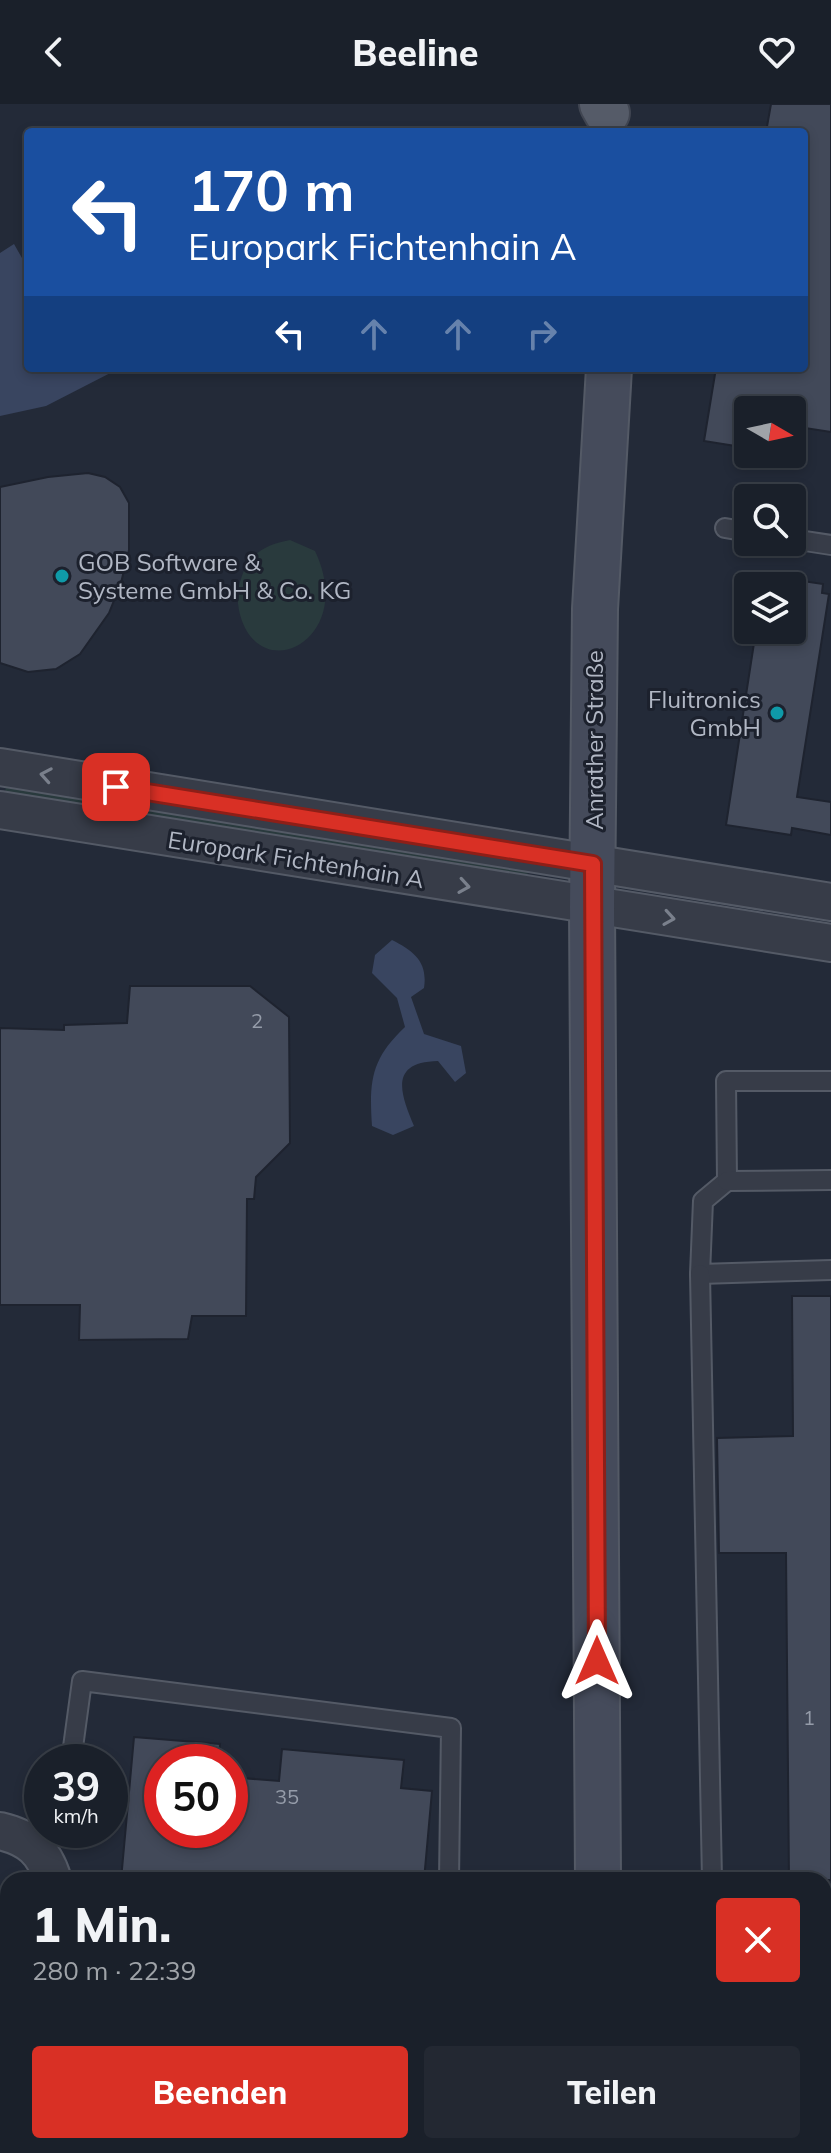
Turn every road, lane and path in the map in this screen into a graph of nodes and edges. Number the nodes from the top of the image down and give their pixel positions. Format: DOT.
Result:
graph roads {
  1 [pos="609,372"];
  2 [pos="725,528"];
  3 [pos="734,530"];
  4 [pos="806,541"];
  5 [pos="831,545"];
  6 [pos="0,767"];
  7 [pos="0,810"];
  8 [pos="592,886"];
  9 [pos="831,902"];
  10 [pos="831,943"];
  11 [pos="831,1081"];
  12 [pos="831,1180"];
  13 [pos="727,1181"];
  14 [pos="831,1270"];
  15 [pos="700,1274"];
  16 [pos="73,1744"];
  17 [pos="0,1831"];
  18 [pos="24,1836"];
  19 [pos="43,1848"];
  20 [pos="50,1872"];
  21 [pos="449,1872"];
  22 [pos="598,1872"];
  23 [pos="712,1872"];
  1 -- 8 [label="main road, Anrather Straße"];
  2 -- 3 [label="lane"];
  4 -- 5 [label="lane"];
  8 -- 6 [label="street, Europark Fichtenhain A, one-way"];
  7 -- 8 [label="street, Europark Fichtenhain A, one-way"];
  8 -- 9 [label="street"];
  8 -- 10 [label="street, one-way"];
  8 -- 22 [label="main road, Anrather Straße"];
  11 -- 13 [label="lane"];
  12 -- 13 [label="lane"];
  13 -- 15 [label="lane"];
  14 -- 15 [label="lane"];
  15 -- 23 [label="lane"];
  16 -- 21 [label="lane"];
  17 -- 18 [label="street"];
  19 -- 20 [label="street"];
}
